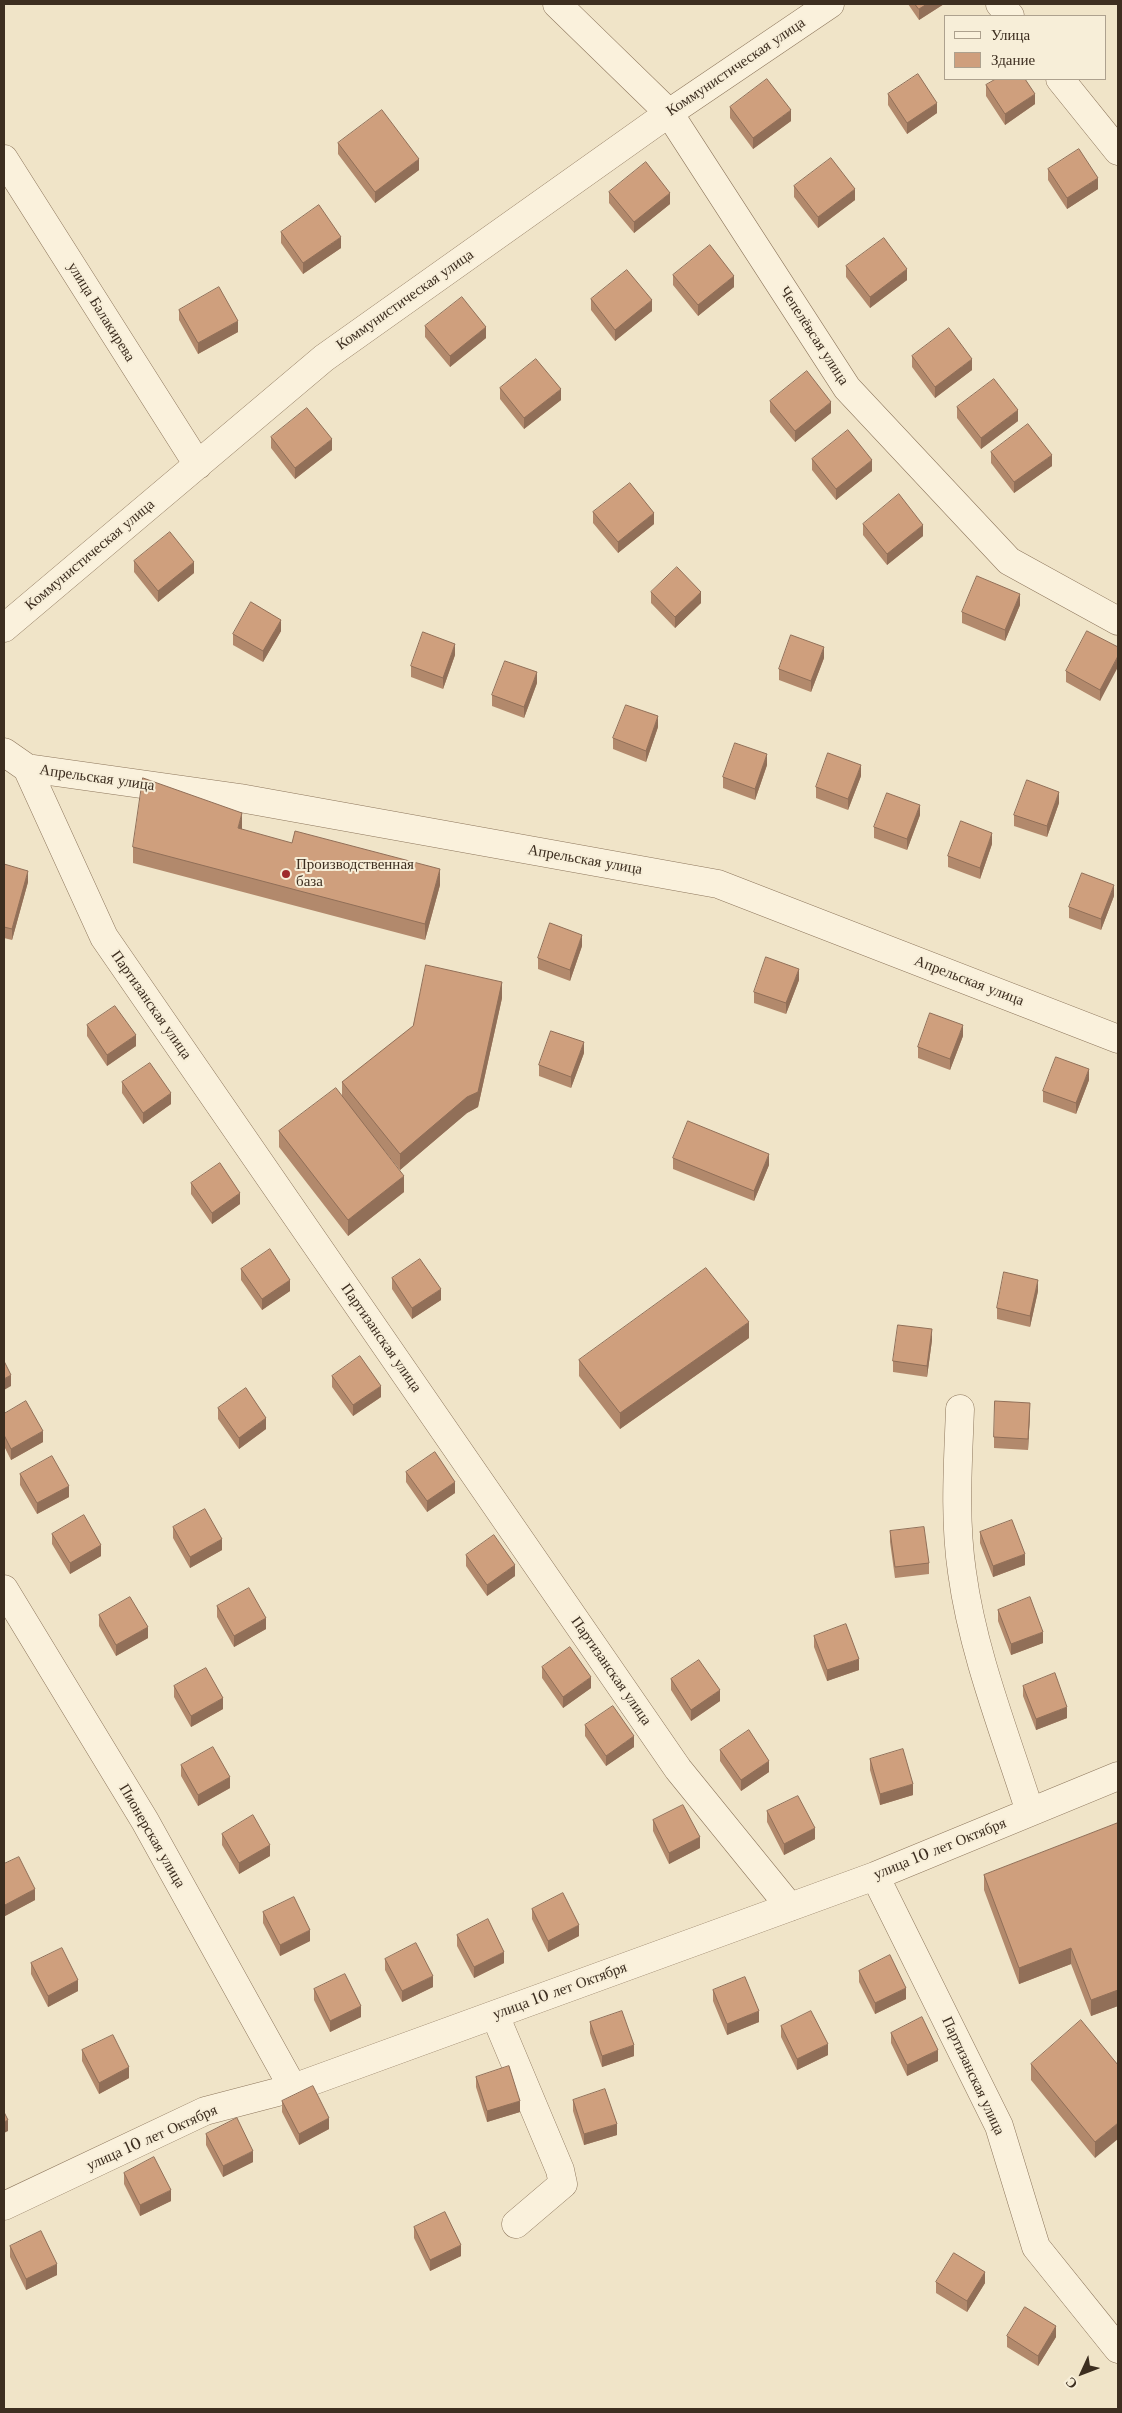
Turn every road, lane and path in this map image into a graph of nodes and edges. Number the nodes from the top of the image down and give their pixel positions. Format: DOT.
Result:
graph roads {
  1 [pos="557,4"];
  2 [pos="830,4"];
  3 [pos="1000,4"];
  4 [pos="1009,15"];
  5 [pos="1061,80"];
  6 [pos="669,113"];
  7 [pos="1118,151"];
  8 [pos="4,159"];
  9 [pos="198,465"];
  10 [pos="1118,621"];
  11 [pos="4,628"];
  12 [pos="4,752"];
  13 [pos="27,768"];
  14 [pos="1118,1039"];
  15 [pos="960,1409"];
  16 [pos="4,1590"];
  17 [pos="1118,1776"];
  18 [pos="1030,1812"];
  19 [pos="875,1876"];
  20 [pos="790,1908"];
  21 [pos="495,2015"];
  22 [pos="293,2088"];
  23 [pos="4,2206"];
  24 [pos="516,2224"];
  25 [pos="1118,2349"];
  1 -- 6 [label="street, Чепелёвсая улица"];
  2 -- 6 [label="street, Коммунистическая улица"];
  3 -- 4 [label="street"];
  5 -- 7 [label="street"];
  6 -- 9 [label="street, Коммунистическая улица"];
  6 -- 10 [label="street, Чепелёвсая улица"];
  8 -- 9 [label="street, улица Балакирева"];
  9 -- 11 [label="street, Коммунистическая улица"];
  12 -- 13 [label="street"];
  13 -- 14 [label="street, Апрельская улица"];
  13 -- 20 [label="street, Партизанская улица"];
  15 -- 18 [label="street"];
  16 -- 22 [label="street, Пионерская улица"];
  17 -- 18 [label="street, улица 10 лет Октября"];
  18 -- 19 [label="street, улица 10 лет Октября"];
  19 -- 20 [label="street, улица 10 лет Октября"];
  19 -- 25 [label="street, Партизанская улица"];
  20 -- 21 [label="street, улица 10 лет Октября"];
  21 -- 22 [label="street, улица 10 лет Октября"];
  21 -- 24 [label="street"];
  22 -- 23 [label="street, улица 10 лет Октября"];
}
